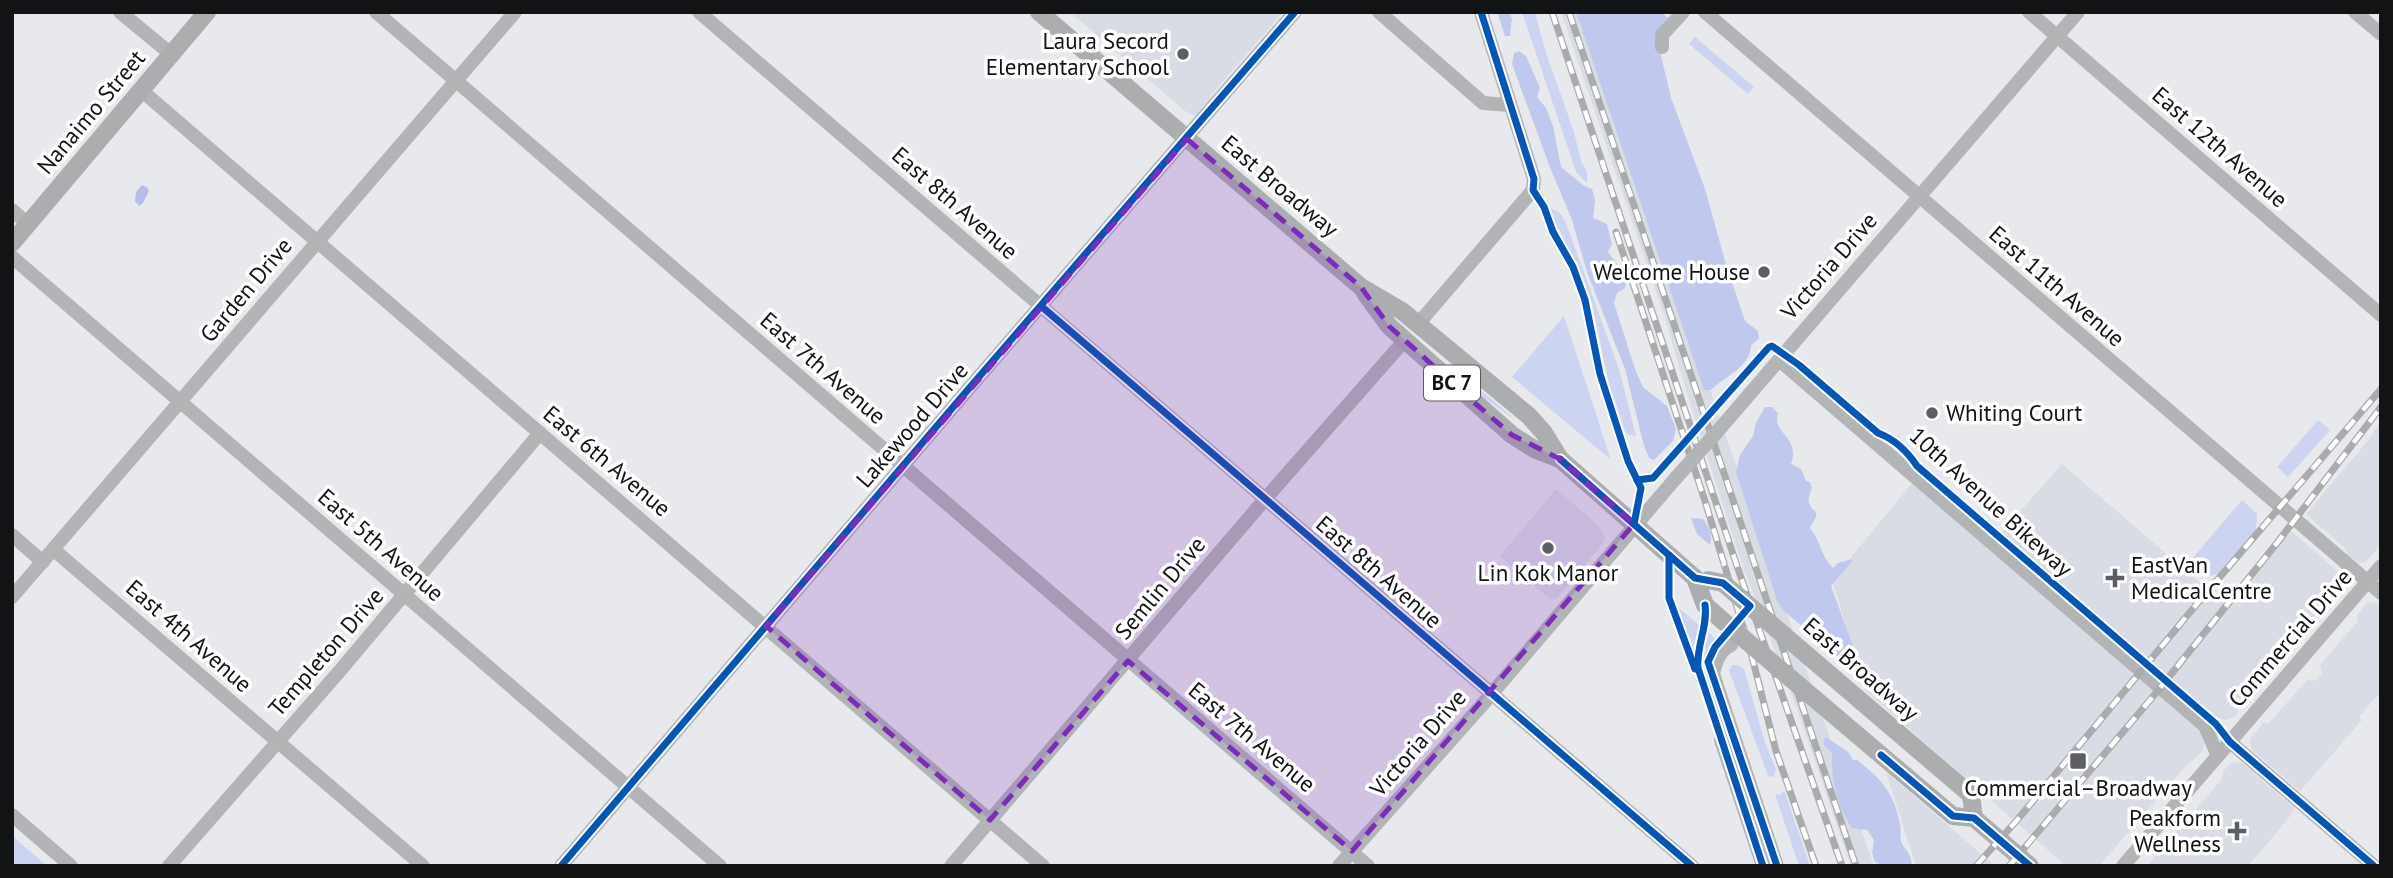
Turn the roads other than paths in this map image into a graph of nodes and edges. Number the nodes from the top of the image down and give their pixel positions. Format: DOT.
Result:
graph roads {
  1 [pos="120,12"];
  2 [pos="207,12"];
  3 [pos="376,12"];
  4 [pos="515,12"];
  5 [pos="699,12"];
  6 [pos="1039,12"];
  7 [pos="1295,12"];
  8 [pos="1379,12"];
  9 [pos="1481,12"];
  10 [pos="1683,12"];
  11 [pos="1705,12"];
  12 [pos="2029,12"];
  13 [pos="2078,12"];
  14 [pos="2355,12"];
  15 [pos="2381,34"];
  16 [pos="2057,36"];
  17 [pos="1662,47"];
  18 [pos="171,54"];
  19 [pos="455,82"];
  20 [pos="141,90"];
  21 [pos="1509,105"];
  22 [pos="1186,139"];
  23 [pos="1919,196"];
  24 [pos="12,210"];
  25 [pos="29,224"];
  26 [pos="318,241"];
  27 [pos="12,243"];
  28 [pos="12,257"];
  29 [pos="1361,287"];
  30 [pos="1041,306"];
  31 [pos="2381,315"];
  32 [pos="1418,324"];
  33 [pos="1405,340"];
  34 [pos="1779,360"];
  35 [pos="180,402"];
  36 [pos="540,433"];
  37 [pos="1560,459"];
  38 [pos="903,467"];
  39 [pos="1266,498"];
  40 [pos="1634,524"];
  41 [pos="12,535"];
  42 [pos="54,550"];
  43 [pos="43,562"];
  44 [pos="2381,566"];
  45 [pos="1702,579"];
  46 [pos="2368,582"];
  47 [pos="2381,593"];
  48 [pos="404,596"];
  49 [pos="12,597"];
  50 [pos="766,625"];
  51 [pos="1751,644"];
  52 [pos="1128,661"];
  53 [pos="1491,694"];
  54 [pos="1721,740"];
  55 [pos="278,742"];
  56 [pos="2230,742"];
  57 [pos="2218,756"];
  58 [pos="628,786"];
  59 [pos="12,816"];
  60 [pos="1974,818"];
  61 [pos="990,820"];
  62 [pos="1352,851"];
  63 [pos="71,866"];
  64 [pos="169,866"];
  65 [pos="423,866"];
  66 [pos="561,866"];
  67 [pos="720,866"];
  68 [pos="951,866"];
  69 [pos="1043,866"];
  70 [pos="1339,866"];
  71 [pos="1368,866"];
  72 [pos="1692,866"];
  73 [pos="1763,866"];
  74 [pos="1777,866"];
  75 [pos="2030,866"];
  76 [pos="2123,866"];
  77 [pos="2374,866"];
  1 -- 18 [label="street"];
  2 -- 18 [label="main road, Nanaimo Street"];
  3 -- 19 [label="street, East 7th Avenue"];
  4 -- 19 [label="street, Garden Drive"];
  5 -- 30 [label="street, East 8th Avenue"];
  6 -- 22 [label="main road, East Broadway / BC 7"];
  7 -- 22 [label="street, Lakewood Drive"];
  8 -- 21 [label="street"];
  9 -- 21 [label="street"];
  10 -- 17 [label="street"];
  11 -- 23 [label="street, East 11th Avenue"];
  12 -- 16 [label="street, East 12th Avenue"];
  13 -- 16 [label="street, Victoria Drive"];
  14 -- 15 [label="street"];
  16 -- 23 [label="street, Victoria Drive"];
  16 -- 31 [label="street, East 12th Avenue"];
  18 -- 20 [label="main road, Nanaimo Street"];
  19 -- 26 [label="street, Garden Drive"];
  19 -- 38 [label="street, East 7th Avenue"];
  20 -- 25 [label="main road, Nanaimo Street"];
  20 -- 26 [label="street, East 6th Avenue"];
  21 -- 32 [label="street"];
  22 -- 29 [label="main road, East Broadway / BC 7"];
  22 -- 30 [label="street, Lakewood Drive"];
  23 -- 34 [label="street, Victoria Drive"];
  23 -- 46 [label="street, East 11th Avenue"];
  24 -- 25 [label="street"];
  25 -- 27 [label="main road, Nanaimo Street"];
  26 -- 35 [label="street, Garden Drive"];
  26 -- 36 [label="street, East 6th Avenue"];
  28 -- 35 [label="street, East 5th Avenue"];
  29 -- 32 [label="main road, East Broadway / BC 7"];
  29 -- 33 [label="main road, East Broadway / BC 7"];
  30 -- 38 [label="street, Lakewood Drive"];
  30 -- 39 [label="street, East 8th Avenue"];
  32 -- 37 [label="main road, East Broadway / BC 7"];
  33 -- 37 [label="main road, East Broadway / BC 7"];
  33 -- 39 [label="street, Semlin Drive"];
  34 -- 40 [label="street, Victoria Drive, bridge"];
  34 -- 57 [label="street"];
  35 -- 42 [label="street, Garden Drive"];
  35 -- 48 [label="street, East 5th Avenue"];
  36 -- 48 [label="street, Templeton Drive"];
  36 -- 50 [label="street, East 6th Avenue"];
  37 -- 40 [label="main road, East Broadway / BC 7"];
  38 -- 50 [label="street, Lakewood Drive"];
  38 -- 52 [label="street, East 7th Avenue"];
  39 -- 52 [label="street, Semlin Drive"];
  39 -- 53 [label="street, East 8th Avenue"];
  40 -- 45 [label="main road, East Broadway / BC 7"];
  40 -- 53 [label="street, Victoria Drive"];
  41 -- 43 [label="street"];
  42 -- 43 [label="street, Garden Drive"];
  42 -- 55 [label="street, East 4th Avenue"];
  43 -- 49 [label="street, Garden Drive"];
  44 -- 46 [label="street, Commercial Drive"];
  45 -- 51 [label="main road, East Broadway / BC 7, bridge"];
  45 -- 60 [label="main road, East Broadway / BC 7, bridge"];
  46 -- 47 [label="street, East 11th Avenue"];
  46 -- 56 [label="street, Commercial Drive"];
  48 -- 55 [label="street, Templeton Drive"];
  48 -- 58 [label="street, East 5th Avenue"];
  50 -- 58 [label="street, Lakewood Drive"];
  50 -- 61 [label="street, East 6th Avenue"];
  51 -- 60 [label="main road, East Broadway / BC 7, bridge"];
  51 -- 74 [label="street"];
  52 -- 61 [label="street, Semlin Drive"];
  52 -- 62 [label="street, East 7th Avenue"];
  53 -- 62 [label="street, Victoria Drive"];
  53 -- 72 [label="street, East 8th Avenue"];
  54 -- 73 [label="street"];
  55 -- 64 [label="street, Templeton Drive"];
  55 -- 65 [label="street, East 4th Avenue"];
  56 -- 57 [label="street, Commercial Drive"];
  56 -- 77 [label="street"];
  57 -- 76 [label="street, Commercial Drive"];
  58 -- 66 [label="street, Lakewood Drive"];
  58 -- 67 [label="street, East 5th Avenue"];
  59 -- 63 [label="street"];
  60 -- 75 [label="main road, East Broadway / BC 7"];
  61 -- 68 [label="street, Semlin Drive"];
  61 -- 69 [label="street, East 6th Avenue"];
  62 -- 70 [label="street, Victoria Drive"];
  62 -- 71 [label="street, East 7th Avenue"];
}
